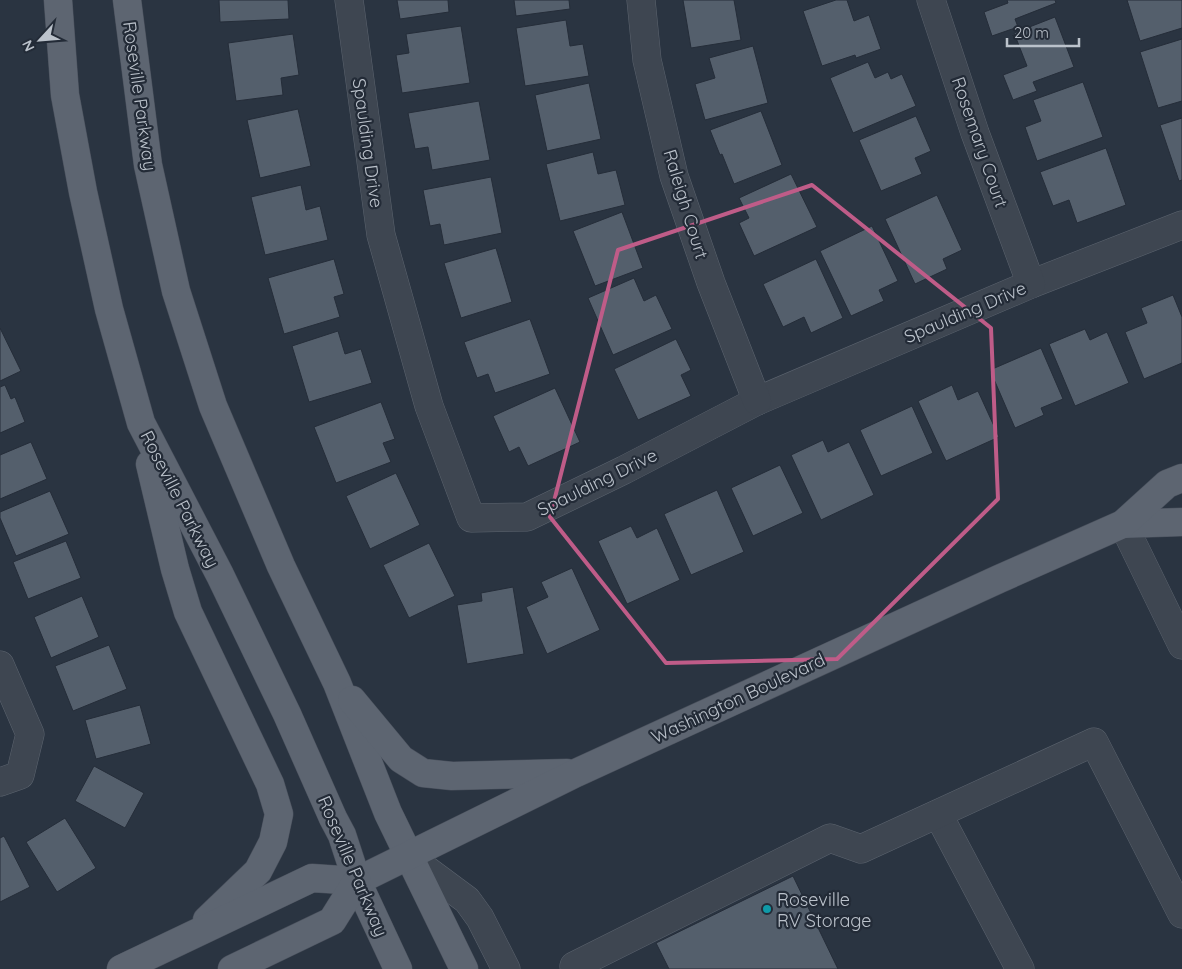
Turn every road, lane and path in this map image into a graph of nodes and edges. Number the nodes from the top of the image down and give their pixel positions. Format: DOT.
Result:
graph roads {
  1 [pos="58,0"];
  2 [pos="127,0"];
  3 [pos="349,0"];
  4 [pos="641,0"];
  5 [pos="931,0"];
  6 [pos="1182,225"];
  7 [pos="1031,284"];
  8 [pos="757,401"];
  9 [pos="141,423"];
  10 [pos="1182,478"];
  11 [pos="1182,522"];
  12 [pos="1123,524"];
  13 [pos="1182,645"];
  14 [pos="0,665"];
  15 [pos="337,683"];
  16 [pos="576,772"];
  17 [pos="0,782"];
  18 [pos="938,814"];
  19 [pos="409,856"];
  20 [pos="357,881"];
  21 [pos="1182,914"];
  22 [pos="190,936"];
  23 [pos="121,969"];
  24 [pos="232,969"];
  25 [pos="398,969"];
  26 [pos="464,969"];
  27 [pos="506,969"];
  28 [pos="576,969"];
  29 [pos="1020,969"];
  1 -- 9 [label="main road, Roseville Parkway"];
  2 -- 15 [label="main road, Roseville Parkway"];
  3 -- 8 [label="street, Spaulding Drive"];
  4 -- 8 [label="street, Raleigh Court"];
  5 -- 7 [label="street, Rosemary Court"];
  6 -- 7 [label="street, Spaulding Drive"];
  7 -- 8 [label="street, Spaulding Drive"];
  9 -- 20 [label="main road, Roseville Parkway"];
  9 -- 22 [label="main road"];
  10 -- 12 [label="main road, Washington Boulevard"];
  11 -- 12 [label="main road, Washington Boulevard"];
  12 -- 13 [label="street"];
  12 -- 16 [label="main road, Washington Boulevard"];
  14 -- 17 [label="street"];
  15 -- 16 [label="main road"];
  15 -- 19 [label="main road, Roseville Parkway"];
  16 -- 19 [label="main road, Washington Boulevard"];
  18 -- 21 [label="street"];
  18 -- 28 [label="street"];
  18 -- 29 [label="street"];
  19 -- 20 [label="main road, Washington Boulevard"];
  19 -- 26 [label="main road, Roseville Parkway"];
  19 -- 27 [label="street"];
  20 -- 22 [label="main road, Washington Boulevard"];
  20 -- 24 [label="main road"];
  20 -- 25 [label="main road, Roseville Parkway"];
  22 -- 23 [label="main road, Washington Boulevard"];
}
